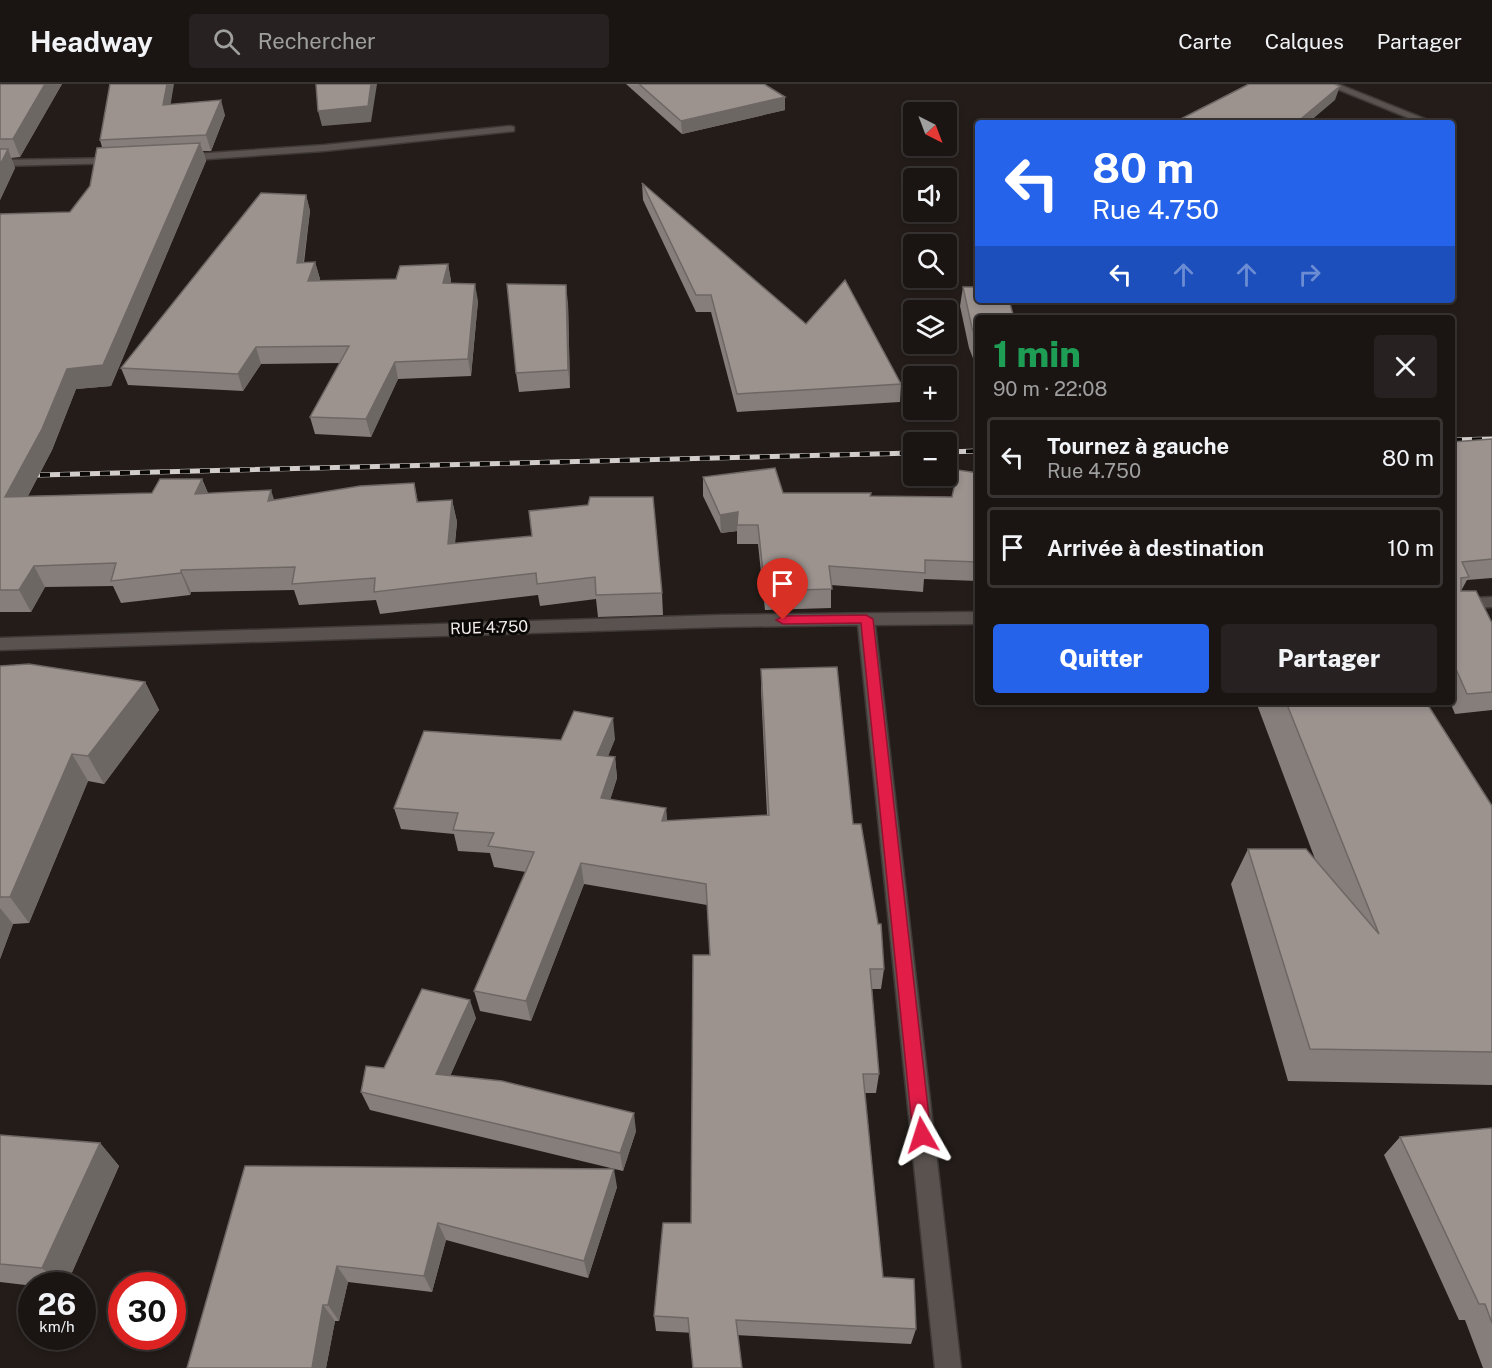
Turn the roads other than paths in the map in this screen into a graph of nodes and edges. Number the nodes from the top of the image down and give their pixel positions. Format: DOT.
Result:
graph roads {
  1 [pos="1330,84"];
  2 [pos="1422,120"];
  3 [pos="510,129"];
  4 [pos="173,158"];
  5 [pos="127,160"];
  6 [pos="0,163"];
  7 [pos="1492,602"];
  8 [pos="1455,604"];
  9 [pos="975,618"];
  10 [pos="866,619"];
  11 [pos="0,644"];
  12 [pos="948,1368"];
  1 -- 2 [label="street"];
  3 -- 4 [label="street"];
  5 -- 6 [label="street"];
  7 -- 8 [label="street"];
  9 -- 10 [label="street, RUE 4.750"];
  10 -- 11 [label="street, RUE 4.750"];
  10 -- 12 [label="street"];
}
